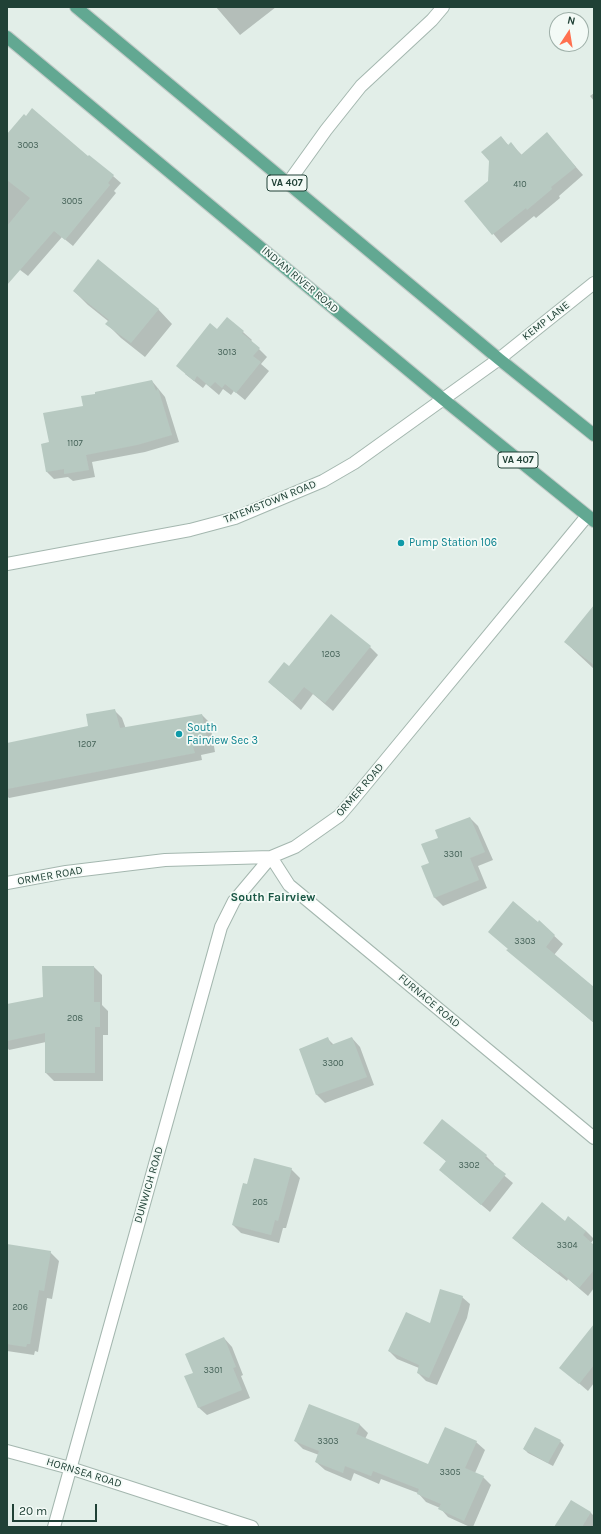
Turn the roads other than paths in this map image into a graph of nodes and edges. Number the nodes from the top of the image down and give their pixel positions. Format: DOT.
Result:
graph roads {
  1 [pos="76,7"];
  2 [pos="443,7"];
  3 [pos="7,37"];
  4 [pos="288,183"];
  5 [pos="594,283"];
  6 [pos="499,359"];
  7 [pos="443,399"];
  8 [pos="594,435"];
  9 [pos="590,519"];
  10 [pos="7,564"];
  11 [pos="271,857"];
  12 [pos="7,883"];
  13 [pos="594,1138"];
  14 [pos="7,1451"];
  15 [pos="70,1468"];
  16 [pos="54,1527"];
  17 [pos="252,1527"];
  1 -- 4 [label="main road, VA 407"];
  2 -- 4 [label="street"];
  3 -- 7 [label="main road, INDIAN RIVER ROAD / VA 407"];
  4 -- 6 [label="main road, VA 407"];
  5 -- 6 [label="street, KEMP LANE"];
  6 -- 7 [label="street, TATEMSTOWN ROAD"];
  6 -- 8 [label="main road, VA 407"];
  7 -- 9 [label="main road, INDIAN RIVER ROAD / VA 407"];
  7 -- 10 [label="street, TATEMSTOWN ROAD"];
  9 -- 11 [label="street, ORMER ROAD"];
  11 -- 12 [label="street, ORMER ROAD"];
  11 -- 13 [label="street, FURNACE ROAD"];
  11 -- 15 [label="street, DUNWICH ROAD"];
  14 -- 15 [label="street, HORNSEA ROAD"];
  15 -- 16 [label="street, DUNWICH ROAD"];
  15 -- 17 [label="street, HORNSEA ROAD"];
}
